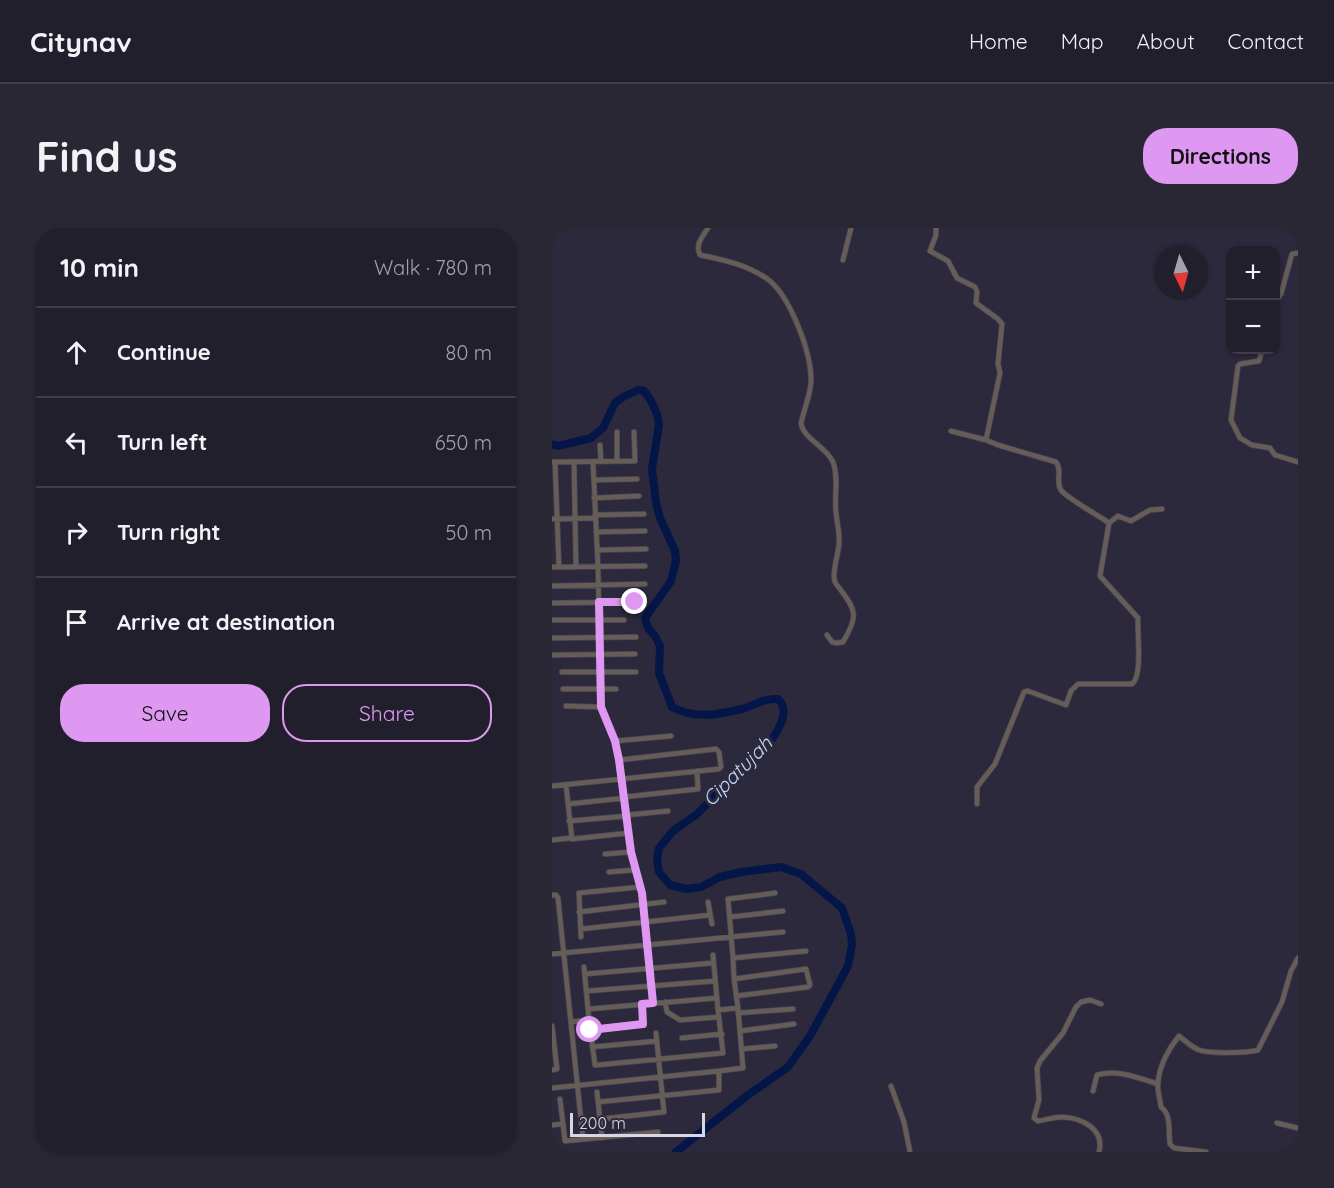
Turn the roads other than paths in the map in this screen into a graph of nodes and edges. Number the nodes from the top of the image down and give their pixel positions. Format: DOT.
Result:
graph roads {
  1 [pos="708,228"];
  2 [pos="851,228"];
  3 [pos="936,228"];
  4 [pos="1298,253"];
  5 [pos="843,260"];
  6 [pos="1276,300"];
  7 [pos="1261,354"];
  8 [pos="951,431"];
  9 [pos="616,432"];
  10 [pos="634,432"];
  11 [pos="986,440"];
  12 [pos="600,445"];
  13 [pos="1295,460"];
  14 [pos="617,461"];
  15 [pos="553,462"];
  16 [pos="573,462"];
  17 [pos="593,462"];
  18 [pos="601,462"];
  19 [pos="637,479"];
  20 [pos="594,480"];
  21 [pos="639,496"];
  22 [pos="594,498"];
  23 [pos="1162,509"];
  24 [pos="644,514"];
  25 [pos="595,517"];
  26 [pos="554,518"];
  27 [pos="575,518"];
  28 [pos="1109,523"];
  29 [pos="645,531"];
  30 [pos="596,532"];
  31 [pos="646,549"];
  32 [pos="597,550"];
  33 [pos="645,566"];
  34 [pos="552,567"];
  35 [pos="559,567"];
  36 [pos="576,567"];
  37 [pos="598,567"];
  38 [pos="598,585"];
  39 [pos="645,585"];
  40 [pos="552,586"];
  41 [pos="599,602"];
  42 [pos="635,602"];
  43 [pos="552,603"];
  44 [pos="552,620"];
  45 [pos="599,620"];
  46 [pos="624,620"];
  47 [pos="827,635"];
  48 [pos="600,637"];
  49 [pos="636,637"];
  50 [pos="552,638"];
  51 [pos="600,654"];
  52 [pos="635,654"];
  53 [pos="552,655"];
  54 [pos="562,672"];
  55 [pos="600,672"];
  56 [pos="636,672"];
  57 [pos="563,688"];
  58 [pos="601,689"];
  59 [pos="616,689"];
  60 [pos="566,706"];
  61 [pos="601,707"];
  62 [pos="671,736"];
  63 [pos="615,741"];
  64 [pos="619,760"];
  65 [pos="697,771"];
  66 [pos="621,779"];
  67 [pos="566,785"];
  68 [pos="552,786"];
  69 [pos="624,797"];
  70 [pos="568,804"];
  71 [pos="977,804"];
  72 [pos="668,811"];
  73 [pos="627,815"];
  74 [pos="569,821"];
  75 [pos="629,833"];
  76 [pos="571,837"];
  77 [pos="552,840"];
  78 [pos="631,852"];
  79 [pos="605,854"];
  80 [pos="634,870"];
  81 [pos="609,872"];
  82 [pos="640,887"];
  83 [pos="775,893"];
  84 [pos="552,895"];
  85 [pos="664,902"];
  86 [pos="708,902"];
  87 [pos="644,904"];
  88 [pos="783,911"];
  89 [pos="579,912"];
  90 [pos="710,915"];
  91 [pos="730,917"];
  92 [pos="645,923"];
  93 [pos="712,924"];
  94 [pos="581,929"];
  95 [pos="783,932"];
  96 [pos="581,937"];
  97 [pos="731,937"];
  98 [pos="647,945"];
  99 [pos="806,951"];
  100 [pos="564,953"];
  101 [pos="552,954"];
  102 [pos="712,955"];
  103 [pos="733,958"];
  104 [pos="1298,958"];
  105 [pos="714,963"];
  106 [pos="584,967"];
  107 [pos="650,967"];
  108 [pos="585,974"];
  109 [pos="734,979"];
  110 [pos="715,981"];
  111 [pos="652,985"];
  112 [pos="587,991"];
  113 [pos="736,996"];
  114 [pos="717,998"];
  115 [pos="665,1002"];
  116 [pos="653,1003"];
  117 [pos="642,1004"];
  118 [pos="1101,1004"];
  119 [pos="589,1009"];
  120 [pos="793,1009"];
  121 [pos="718,1010"];
  122 [pos="738,1011"];
  123 [pos="719,1017"];
  124 [pos="589,1020"];
  125 [pos="571,1022"];
  126 [pos="794,1024"];
  127 [pos="552,1026"];
  128 [pos="590,1030"];
  129 [pos="740,1031"];
  130 [pos="552,1032"];
  131 [pos="656,1033"];
  132 [pos="722,1034"];
  133 [pos="682,1038"];
  134 [pos="657,1041"];
  135 [pos="775,1046"];
  136 [pos="592,1047"];
  137 [pos="742,1049"];
  138 [pos="553,1051"];
  139 [pos="659,1059"];
  140 [pos="595,1065"];
  141 [pos="552,1070"];
  142 [pos="719,1071"];
  143 [pos="596,1072"];
  144 [pos="661,1077"];
  145 [pos="1158,1084"];
  146 [pos="577,1086"];
  147 [pos="891,1086"];
  148 [pos="552,1089"];
  149 [pos="1093,1091"];
  150 [pos="597,1092"];
  151 [pos="663,1094"];
  152 [pos="560,1099"];
  153 [pos="598,1102"];
  154 [pos="560,1106"];
  155 [pos="552,1107"];
  156 [pos="601,1119"];
  157 [pos="1277,1123"];
  158 [pos="562,1124"];
  159 [pos="552,1125"];
  160 [pos="1298,1128"];
  161 [pos="658,1132"];
  162 [pos="602,1138"];
  163 [pos="583,1139"];
  164 [pos="910,1152"];
  165 [pos="1099,1152"];
  166 [pos="1206,1152"];
  1 -- 47 [label="street"];
  2 -- 5 [label="street"];
  3 -- 11 [label="street"];
  4 -- 6 [label="street"];
  7 -- 13 [label="street"];
  8 -- 11 [label="street"];
  9 -- 14 [label="street"];
  10 -- 14 [label="street"];
  11 -- 28 [label="street"];
  12 -- 18 [label="street"];
  14 -- 18 [label="street"];
  15 -- 16 [label="street"];
  15 -- 26 [label="street"];
  16 -- 17 [label="street"];
  16 -- 27 [label="street"];
  17 -- 18 [label="street"];
  17 -- 20 [label="street"];
  19 -- 20 [label="street"];
  20 -- 22 [label="street"];
  21 -- 22 [label="street"];
  22 -- 25 [label="street"];
  23 -- 28 [label="street"];
  24 -- 25 [label="street"];
  25 -- 27 [label="street"];
  25 -- 30 [label="street"];
  26 -- 27 [label="street"];
  26 -- 35 [label="street"];
  27 -- 36 [label="street"];
  28 -- 71 [label="street"];
  29 -- 30 [label="street"];
  30 -- 32 [label="street"];
  31 -- 32 [label="street"];
  32 -- 37 [label="street"];
  33 -- 37 [label="street"];
  34 -- 35 [label="street"];
  35 -- 36 [label="street"];
  36 -- 37 [label="street"];
  37 -- 38 [label="street"];
  38 -- 39 [label="street"];
  38 -- 40 [label="street"];
  38 -- 41 [label="street"];
  41 -- 42 [label="street"];
  41 -- 43 [label="street"];
  41 -- 45 [label="street"];
  44 -- 45 [label="street"];
  45 -- 46 [label="street"];
  45 -- 48 [label="street"];
  48 -- 49 [label="street"];
  48 -- 50 [label="street"];
  48 -- 51 [label="street"];
  51 -- 52 [label="street"];
  51 -- 53 [label="street"];
  51 -- 55 [label="street"];
  54 -- 55 [label="street"];
  55 -- 56 [label="street"];
  55 -- 58 [label="street"];
  57 -- 58 [label="street"];
  58 -- 59 [label="street"];
  58 -- 61 [label="street"];
  60 -- 61 [label="street"];
  61 -- 63 [label="street"];
  62 -- 63 [label="street"];
  63 -- 64 [label="street"];
  64 -- 65 [label="street"];
  64 -- 66 [label="street"];
  65 -- 66 [label="street"];
  65 -- 69 [label="street"];
  66 -- 67 [label="street"];
  66 -- 69 [label="street"];
  67 -- 68 [label="street"];
  67 -- 70 [label="street"];
  69 -- 70 [label="street"];
  69 -- 73 [label="street"];
  70 -- 74 [label="street"];
  72 -- 73 [label="street"];
  73 -- 74 [label="street"];
  73 -- 75 [label="street"];
  74 -- 76 [label="street"];
  75 -- 76 [label="street"];
  75 -- 78 [label="street"];
  76 -- 77 [label="street"];
  78 -- 79 [label="street"];
  78 -- 80 [label="street"];
  80 -- 81 [label="street"];
  80 -- 82 [label="street"];
  82 -- 87 [label="street"];
  82 -- 89 [label="street"];
  83 -- 91 [label="street"];
  84 -- 100 [label="street"];
  85 -- 87 [label="street"];
  86 -- 90 [label="street"];
  87 -- 89 [label="street"];
  87 -- 92 [label="street"];
  88 -- 91 [label="street"];
  89 -- 94 [label="street"];
  90 -- 92 [label="street"];
  90 -- 93 [label="street"];
  91 -- 97 [label="street"];
  92 -- 94 [label="street"];
  92 -- 98 [label="street"];
  94 -- 96 [label="street"];
  95 -- 97 [label="street"];
  97 -- 98 [label="street"];
  97 -- 103 [label="street"];
  98 -- 100 [label="street"];
  98 -- 107 [label="street"];
  99 -- 103 [label="street"];
  100 -- 101 [label="street"];
  100 -- 125 [label="street"];
  102 -- 105 [label="street"];
  103 -- 109 [label="street"];
  104 -- 145 [label="street"];
  105 -- 107 [label="street"];
  105 -- 110 [label="street"];
  106 -- 108 [label="street"];
  107 -- 108 [label="street"];
  107 -- 111 [label="street"];
  108 -- 112 [label="street"];
  109 -- 113 [label="street"];
  109 -- 113 [label="street"];
  110 -- 111 [label="street"];
  110 -- 114 [label="street"];
  111 -- 112 [label="street"];
  111 -- 116 [label="street"];
  112 -- 119 [label="street"];
  113 -- 122 [label="street"];
  114 -- 115 [label="street"];
  114 -- 121 [label="street"];
  115 -- 116 [label="street"];
  115 -- 123 [label="street"];
  116 -- 117 [label="street"];
  117 -- 119 [label="street"];
  117 -- 128 [label="street"];
  118 -- 165 [label="street"];
  119 -- 124 [label="street"];
  120 -- 122 [label="street"];
  121 -- 122 [label="street"];
  121 -- 123 [label="street"];
  122 -- 129 [label="street"];
  123 -- 132 [label="street"];
  124 -- 125 [label="street"];
  124 -- 128 [label="street"];
  125 -- 146 [label="street"];
  126 -- 129 [label="street"];
  127 -- 130 [label="street"];
  128 -- 136 [label="street"];
  129 -- 137 [label="street"];
  130 -- 138 [label="street"];
  131 -- 134 [label="street"];
  132 -- 133 [label="street"];
  132 -- 139 [label="street"];
  134 -- 136 [label="street"];
  134 -- 139 [label="street"];
  135 -- 137 [label="street"];
  136 -- 140 [label="street"];
  137 -- 142 [label="street"];
  138 -- 141 [label="street"];
  139 -- 140 [label="street"];
  139 -- 144 [label="street"];
  140 -- 143 [label="street"];
  142 -- 144 [label="street"];
  142 -- 151 [label="street"];
  144 -- 146 [label="street"];
  144 -- 151 [label="street"];
  145 -- 149 [label="street"];
  145 -- 166 [label="street"];
  146 -- 148 [label="street"];
  146 -- 163 [label="street"];
  147 -- 164 [label="street"];
  150 -- 153 [label="street"];
  151 -- 153 [label="street"];
  151 -- 156 [label="street"];
  152 -- 154 [label="street"];
  153 -- 156 [label="street"];
  154 -- 155 [label="street"];
  154 -- 158 [label="street"];
  156 -- 162 [label="street"];
  157 -- 160 [label="street"];
  158 -- 159 [label="street"];
  158 -- 163 [label="street"];
  161 -- 162 [label="street"];
  162 -- 163 [label="street"];
}
